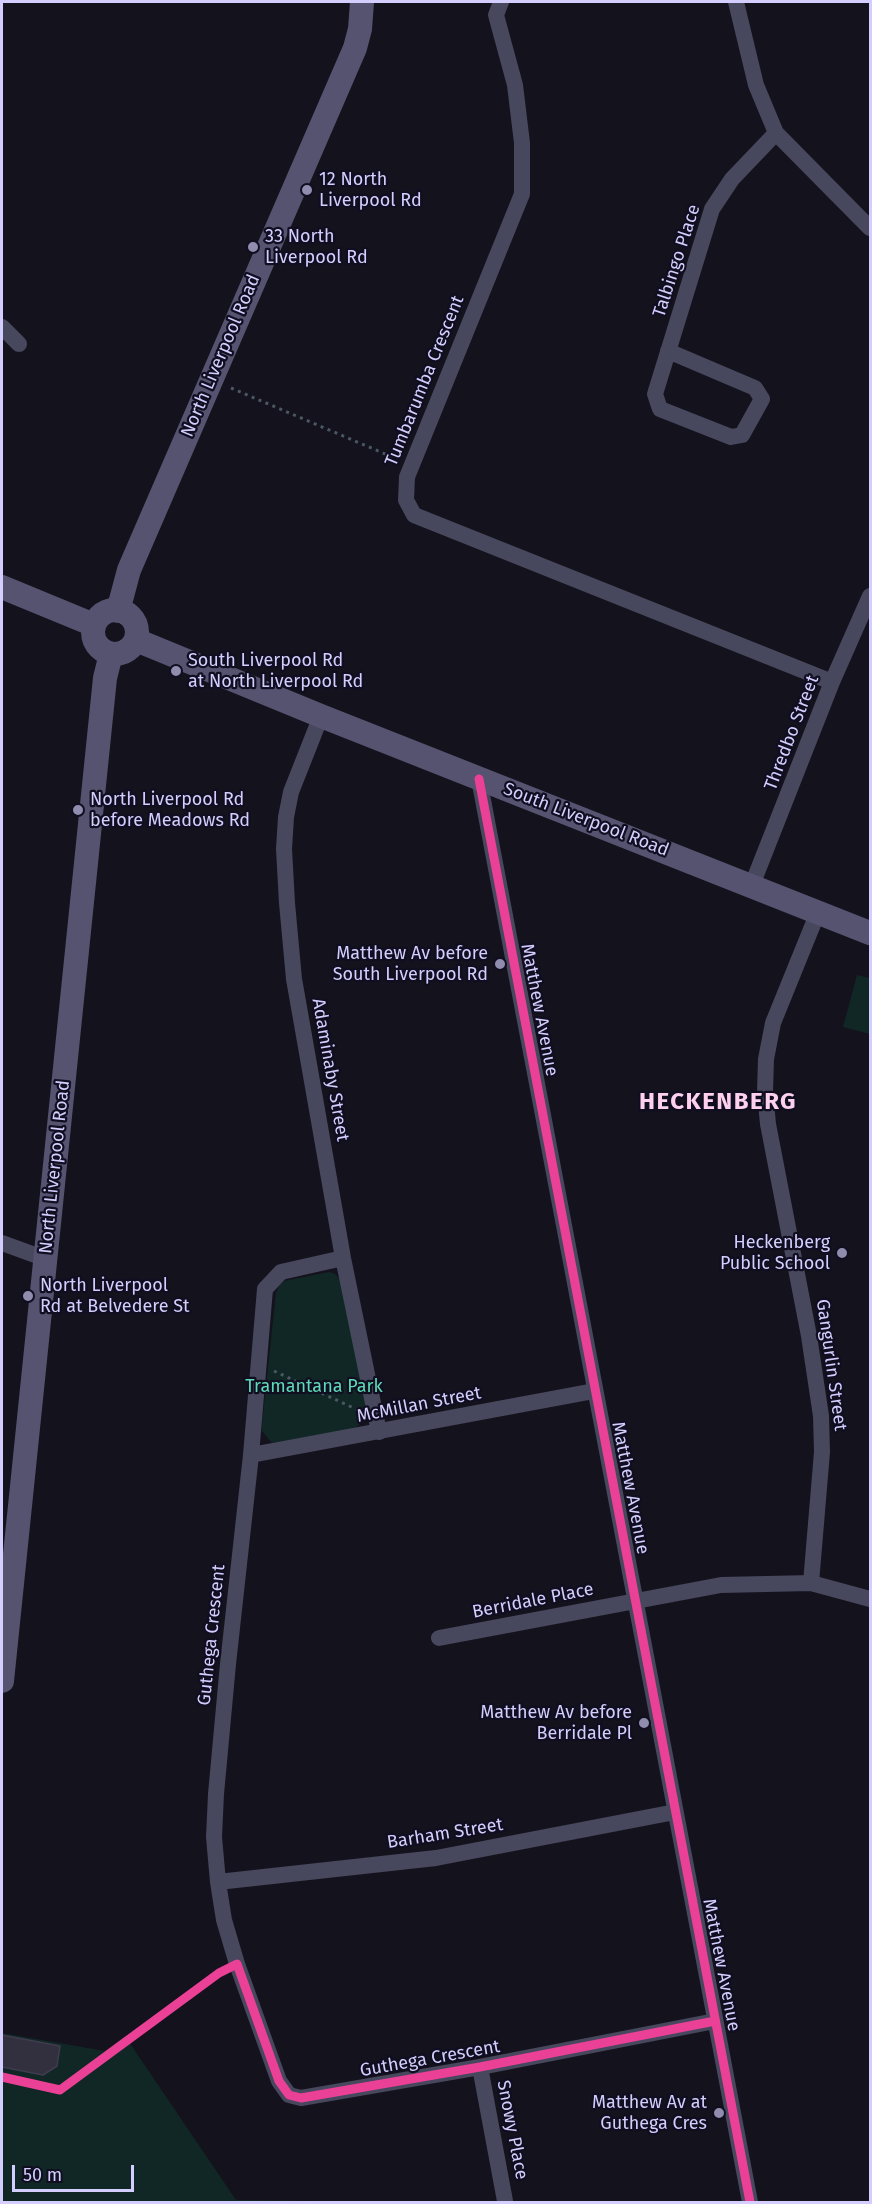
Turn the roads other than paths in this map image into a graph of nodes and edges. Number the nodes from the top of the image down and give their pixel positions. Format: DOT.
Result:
graph roads {
  1 [pos="363,2"];
  2 [pos="501,2"];
  3 [pos="736,2"];
  4 [pos="776,133"];
  5 [pos="870,228"];
  6 [pos="2,327"];
  7 [pos="19,344"];
  8 [pos="668,351"];
  9 [pos="2,587"];
  10 [pos="870,596"];
  11 [pos="118,610"];
  12 [pos="94,625"];
  13 [pos="136,640"];
  14 [pos="111,654"];
  15 [pos="832,682"];
  16 [pos="321,716"];
  17 [pos="479,779"];
  18 [pos="752,885"];
  19 [pos="818,912"];
  20 [pos="870,933"];
  21 [pos="2,1243"];
  22 [pos="343,1258"];
  23 [pos="46,1259"];
  24 [pos="594,1391"];
  25 [pos="379,1432"];
  26 [pos="251,1455"];
  27 [pos="811,1583"];
  28 [pos="870,1599"];
  29 [pos="635,1601"];
  30 [pos="439,1638"];
  31 [pos="2,1681"];
  32 [pos="675,1812"];
  33 [pos="218,1882"];
  34 [pos="715,2021"];
  35 [pos="480,2067"];
  36 [pos="505,2201"];
  37 [pos="750,2202"];
  1 -- 11 [label="main road, North Liverpool Road"];
  2 -- 15 [label="street, Tumbarumba Crescent"];
  3 -- 4 [label="street"];
  4 -- 5 [label="street"];
  4 -- 8 [label="street, Talbingo Place"];
  6 -- 7 [label="street"];
  8 -- 8 [label="street, Talbingo Place"];
  9 -- 12 [label="main road"];
  10 -- 15 [label="street, Thredbo Street"];
  11 -- 12 [label="main road"];
  11 -- 13 [label="main road"];
  12 -- 14 [label="main road"];
  13 -- 14 [label="main road"];
  13 -- 16 [label="main road, South Liverpool Road"];
  14 -- 23 [label="main road, North Liverpool Road"];
  15 -- 18 [label="street, Thredbo Street"];
  16 -- 17 [label="main road, South Liverpool Road"];
  16 -- 22 [label="street, Adaminaby Street"];
  17 -- 18 [label="main road, South Liverpool Road"];
  17 -- 24 [label="street, Matthew Avenue"];
  18 -- 19 [label="main road, South Liverpool Road"];
  19 -- 20 [label="main road, South Liverpool Road"];
  19 -- 27 [label="street, Gangurlin Street"];
  21 -- 23 [label="street"];
  22 -- 25 [label="street, Adaminaby Street"];
  22 -- 26 [label="street, Guthega Crescent"];
  23 -- 31 [label="main road, North Liverpool Road"];
  24 -- 25 [label="street, McMillan Street"];
  24 -- 29 [label="street, Matthew Avenue"];
  25 -- 26 [label="street, McMillan Street"];
  26 -- 33 [label="street, Guthega Crescent"];
  27 -- 28 [label="street, Berridale Place"];
  27 -- 29 [label="street, Berridale Place"];
  29 -- 30 [label="street, Berridale Place"];
  29 -- 32 [label="street, Matthew Avenue"];
  32 -- 33 [label="street, Barham Street"];
  32 -- 34 [label="street, Matthew Avenue"];
  33 -- 35 [label="street, Guthega Crescent"];
  34 -- 35 [label="street, Guthega Crescent"];
  34 -- 37 [label="street, Matthew Avenue"];
  35 -- 36 [label="street, Snowy Place"];
}
